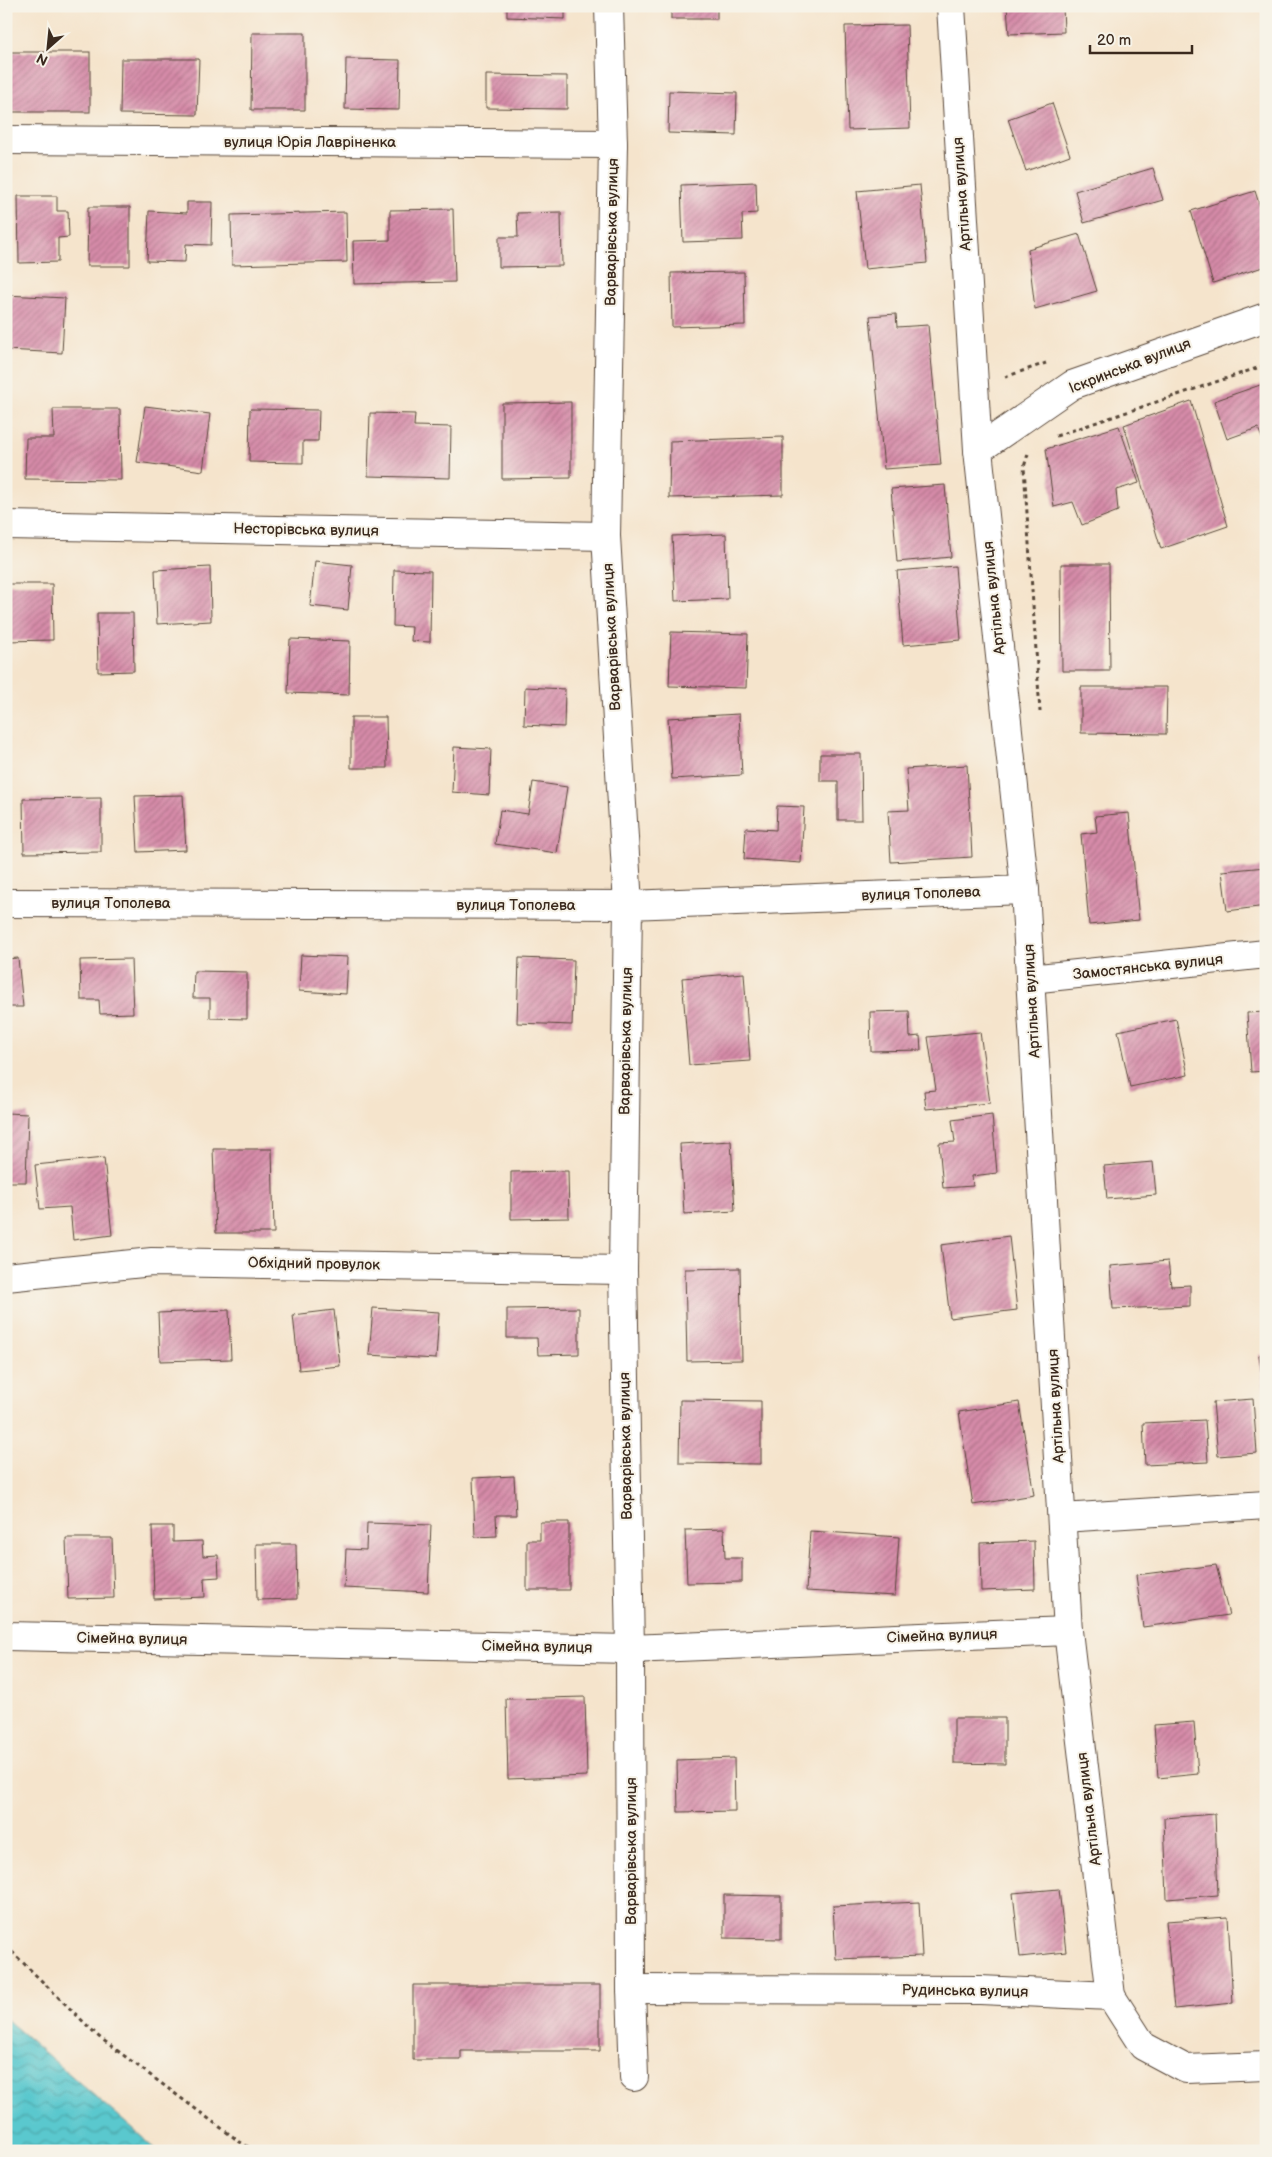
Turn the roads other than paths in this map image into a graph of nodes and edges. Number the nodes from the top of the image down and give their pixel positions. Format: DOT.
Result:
graph roads {
  1 [pos="609,6"];
  2 [pos="951,6"];
  3 [pos="6,140"];
  4 [pos="613,144"];
  5 [pos="1266,317"];
  6 [pos="978,450"];
  7 [pos="6,525"];
  8 [pos="606,536"];
  9 [pos="1025,890"];
  10 [pos="6,903"];
  11 [pos="628,905"];
  12 [pos="1266,954"];
  13 [pos="1030,980"];
  14 [pos="623,1270"];
  15 [pos="6,1277"];
  16 [pos="1266,1505"];
  17 [pos="1062,1518"];
  18 [pos="1068,1631"];
  19 [pos="6,1636"];
  20 [pos="630,1649"];
  21 [pos="631,1989"];
  22 [pos="1112,1996"];
  23 [pos="1266,2066"];
  24 [pos="634,2077"];
  1 -- 4 [label="street, Варварівська вулиця"];
  2 -- 6 [label="street, Артільна вулиця"];
  3 -- 4 [label="street, вулиця Юрія Лавріненка"];
  4 -- 8 [label="street, Варварівська вулиця"];
  5 -- 6 [label="street, Іскринська вулиця"];
  6 -- 9 [label="street, Артільна вулиця"];
  7 -- 8 [label="street, Несторівська вулиця"];
  8 -- 11 [label="street, Варварівська вулиця"];
  9 -- 11 [label="street, вулиця Тополева"];
  9 -- 13 [label="street, Артільна вулиця"];
  10 -- 11 [label="street, вулиця Тополева"];
  11 -- 14 [label="street, Варварівська вулиця"];
  12 -- 13 [label="street, Замостянська вулиця"];
  13 -- 17 [label="street, Артільна вулиця"];
  14 -- 15 [label="street, Обхідний провулок"];
  14 -- 20 [label="street, Варварівська вулиця"];
  16 -- 17 [label="street"];
  17 -- 18 [label="street, Артільна вулиця"];
  18 -- 20 [label="street, Сімейна вулиця"];
  18 -- 22 [label="street, Артільна вулиця"];
  19 -- 20 [label="street, Сімейна вулиця"];
  20 -- 21 [label="street, Варварівська вулиця"];
  21 -- 22 [label="street, Рудинська вулиця"];
  21 -- 24 [label="street, Варварівська вулиця"];
  22 -- 23 [label="street"];
}
